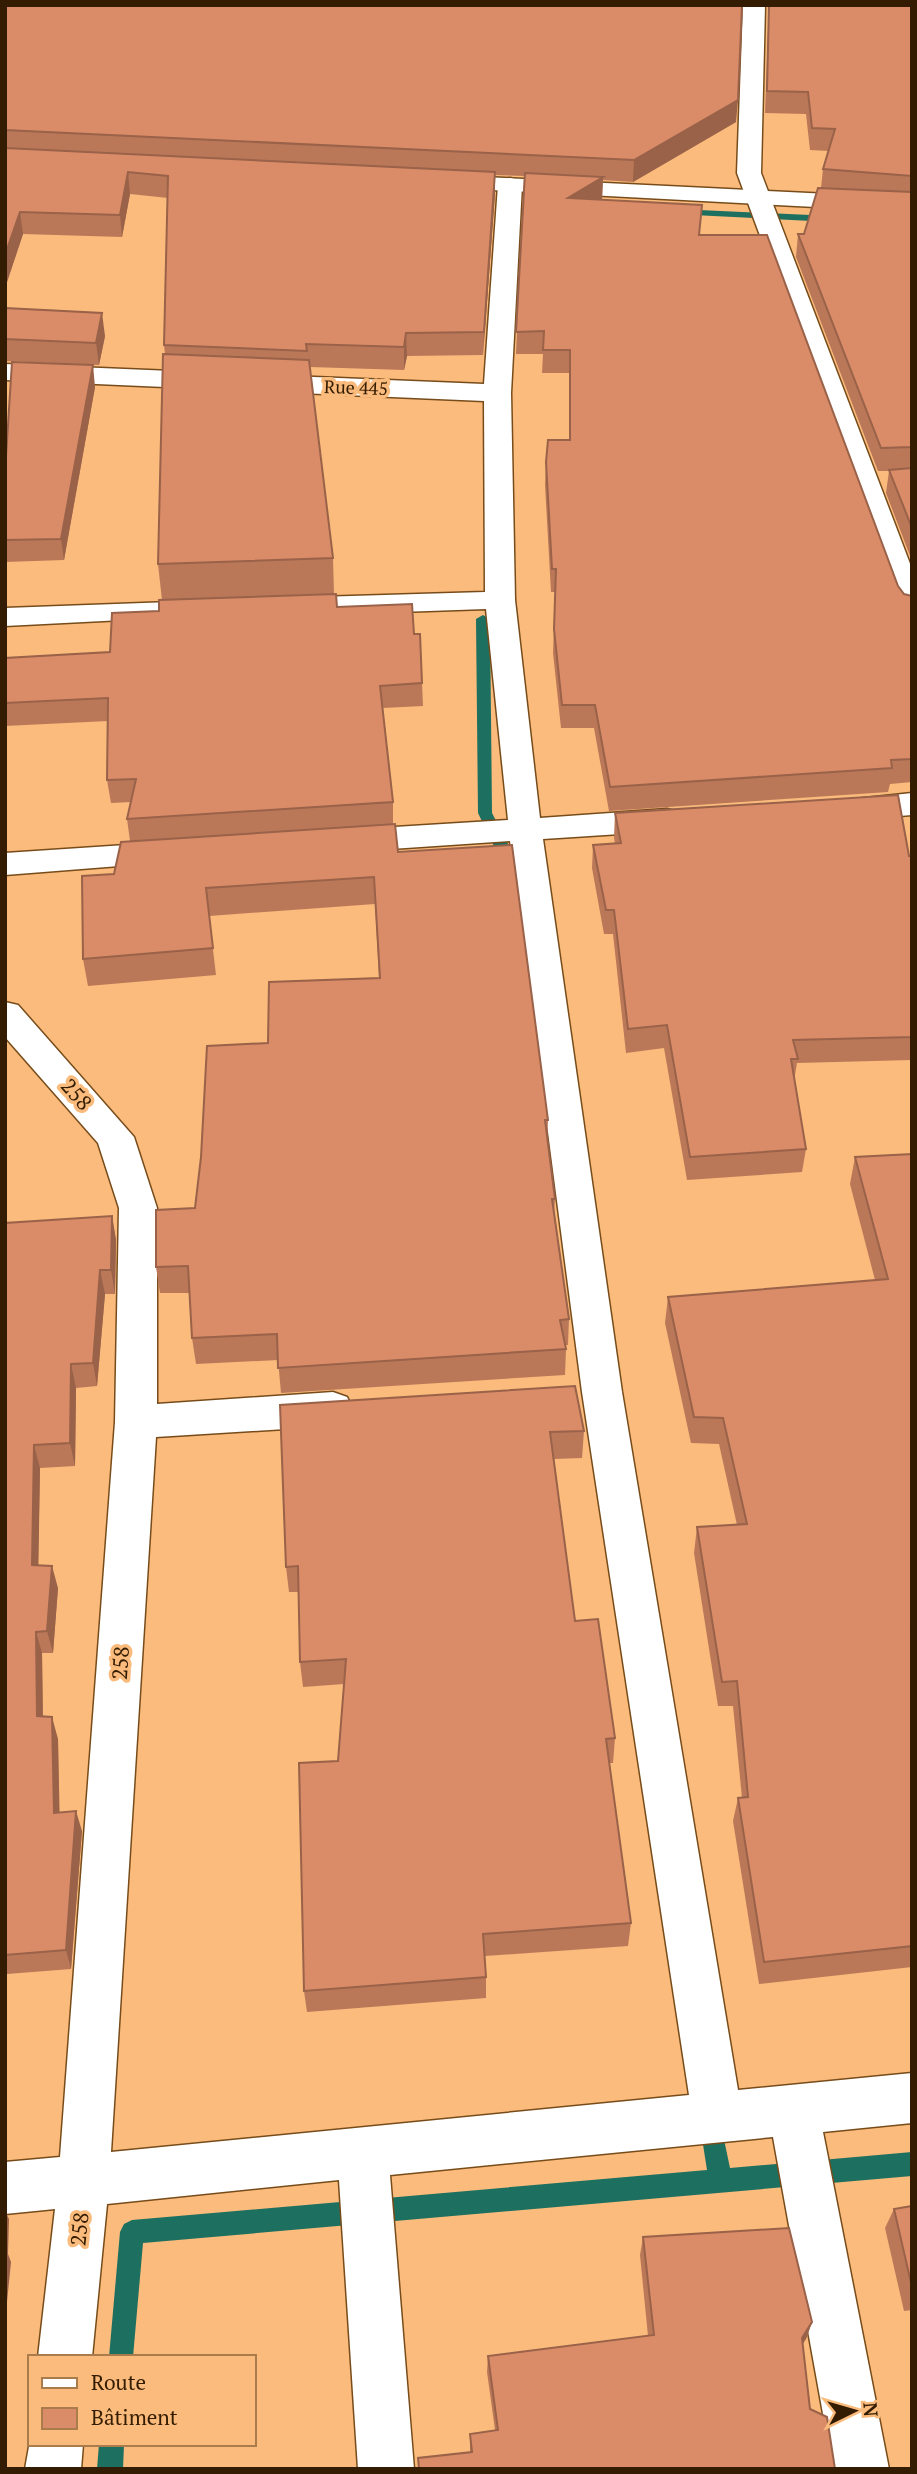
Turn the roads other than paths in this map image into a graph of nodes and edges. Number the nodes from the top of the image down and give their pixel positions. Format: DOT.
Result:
graph roads {
  1 [pos="754,8"];
  2 [pos="729,9"];
  3 [pos="780,11"];
  4 [pos="721,172"];
  5 [pos="749,173"];
  6 [pos="776,174"];
  7 [pos="414,180"];
  8 [pos="510,186"];
  9 [pos="759,198"];
  10 [pos="912,205"];
  11 [pos="5,372"];
  12 [pos="497,393"];
  13 [pos="500,600"];
  14 [pos="253,608"];
  15 [pos="912,609"];
  16 [pos="198,610"];
  17 [pos="5,617"];
  18 [pos="912,804"];
  19 [pos="815,811"];
  20 [pos="691,819"];
  21 [pos="525,830"];
  22 [pos="320,843"];
  23 [pos="197,851"];
  24 [pos="5,864"];
  25 [pos="5,1014"];
  26 [pos="602,1392"];
  27 [pos="561,1395"];
  28 [pos="369,1407"];
  29 [pos="136,1422"];
  30 [pos="912,2098"];
  31 [pos="793,2109"];
  32 [pos="717,2116"];
  33 [pos="363,2153"];
  34 [pos="85,2180"];
  35 [pos="5,2188"];
  36 [pos="65,2355"];
  37 [pos="55,2446"];
  38 [pos="53,2469"];
  39 [pos="386,2469"];
  40 [pos="861,2469"];
  1 -- 2 [label="street"];
  1 -- 3 [label="street"];
  1 -- 5 [label="street"];
  4 -- 5 [label="street"];
  5 -- 6 [label="street"];
  5 -- 9 [label="street"];
  7 -- 8 [label="street"];
  8 -- 9 [label="street"];
  8 -- 12 [label="street"];
  9 -- 10 [label="street"];
  9 -- 15 [label="street"];
  11 -- 12 [label="street, Rue 445"];
  12 -- 13 [label="street"];
  13 -- 14 [label="street"];
  13 -- 21 [label="street"];
  16 -- 17 [label="street"];
  18 -- 19 [label="street"];
  20 -- 21 [label="street"];
  21 -- 22 [label="street"];
  21 -- 26 [label="street"];
  23 -- 24 [label="street"];
  25 -- 29 [label="street, 258"];
  26 -- 27 [label="street"];
  26 -- 32 [label="street"];
  28 -- 29 [label="street"];
  29 -- 34 [label="street, 258"];
  30 -- 31 [label="street"];
  31 -- 32 [label="street"];
  31 -- 40 [label="street"];
  32 -- 33 [label="street"];
  33 -- 34 [label="street"];
  33 -- 39 [label="street"];
  34 -- 35 [label="street"];
  34 -- 36 [label="street, 258"];
  37 -- 38 [label="street"];
}
